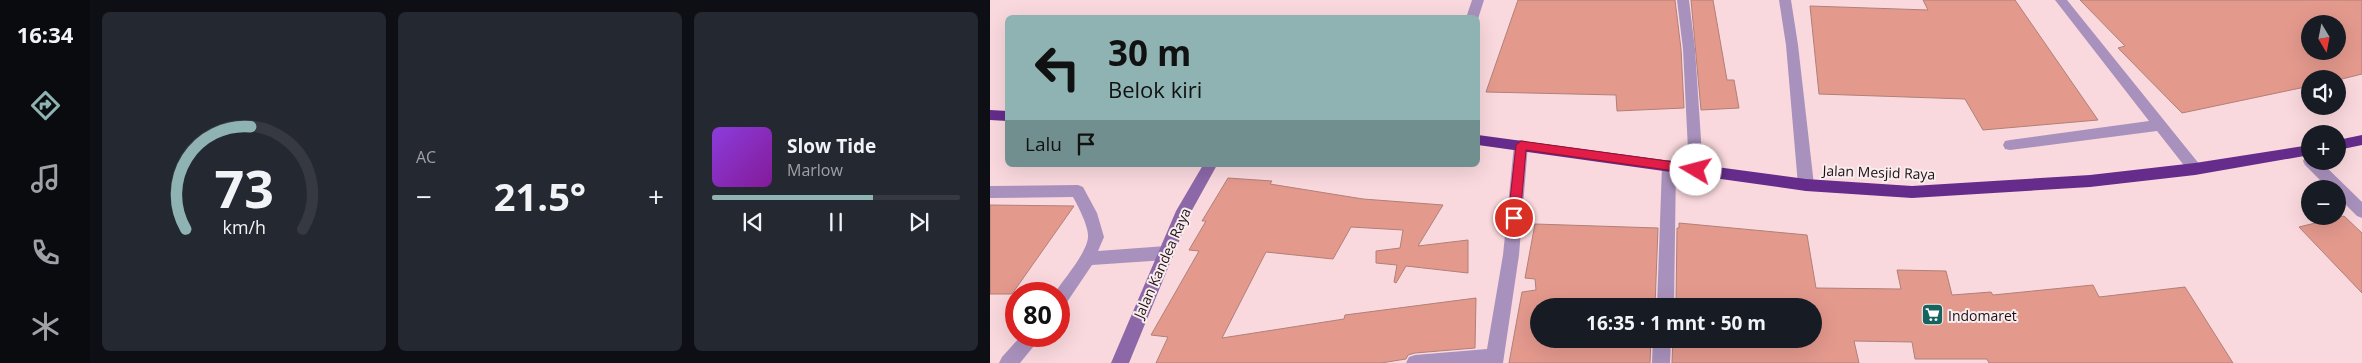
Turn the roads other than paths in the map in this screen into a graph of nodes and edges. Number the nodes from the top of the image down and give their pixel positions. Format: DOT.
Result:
graph roads {
  1 [pos="1478,0"];
  2 [pos="1683,0"];
  3 [pos="1785,0"];
  4 [pos="2061,0"];
  5 [pos="1473,15"];
  6 [pos="990,115"];
  7 [pos="1005,116"];
  8 [pos="2161,125"];
  9 [pos="1480,140"];
  10 [pos="2362,140"];
  11 [pos="2346,143"];
  12 [pos="1521,145"];
  13 [pos="2010,145"];
  14 [pos="2301,157"];
  15 [pos="1669,166"];
  16 [pos="1209,167"];
  17 [pos="1696,170"];
  18 [pos="2195,170"];
  19 [pos="2322,170"];
  20 [pos="1806,185"];
  21 [pos="990,192"];
  22 [pos="2362,212"];
  23 [pos="1166,253"];
  24 [pos="1087,259"];
  25 [pos="1070,284"];
  26 [pos="1665,298"];
  27 [pos="1023,347"];
  28 [pos="1661,348"];
  29 [pos="1495,360"];
  30 [pos="1008,363"];
  31 [pos="1120,363"];
  32 [pos="1414,363"];
  33 [pos="1660,363"];
  1 -- 5 [label="street"];
  2 -- 17 [label="street"];
  3 -- 20 [label="street"];
  4 -- 8 [label="street"];
  6 -- 7 [label="highway"];
  8 -- 13 [label="street"];
  8 -- 18 [label="street"];
  9 -- 12 [label="highway, Jalan Mesjid Raya"];
  10 -- 11 [label="highway"];
  12 -- 15 [label="highway, Jalan Mesjid Raya"];
  12 -- 29 [label="street"];
  14 -- 18 [label="highway, Jalan Mesjid Raya"];
  15 -- 17 [label="highway, Jalan Mesjid Raya"];
  15 -- 26 [label="street"];
  16 -- 23 [label="street, Jalan Kandea Raya"];
  17 -- 20 [label="highway, Jalan Mesjid Raya"];
  18 -- 20 [label="highway, Jalan Mesjid Raya"];
  19 -- 22 [label="street"];
  21 -- 24 [label="street"];
  23 -- 24 [label="street"];
  23 -- 31 [label="street, Jalan Kandea Raya"];
  24 -- 25 [label="street"];
  27 -- 30 [label="street"];
  28 -- 33 [label="street"];
  29 -- 32 [label="street"];
}
